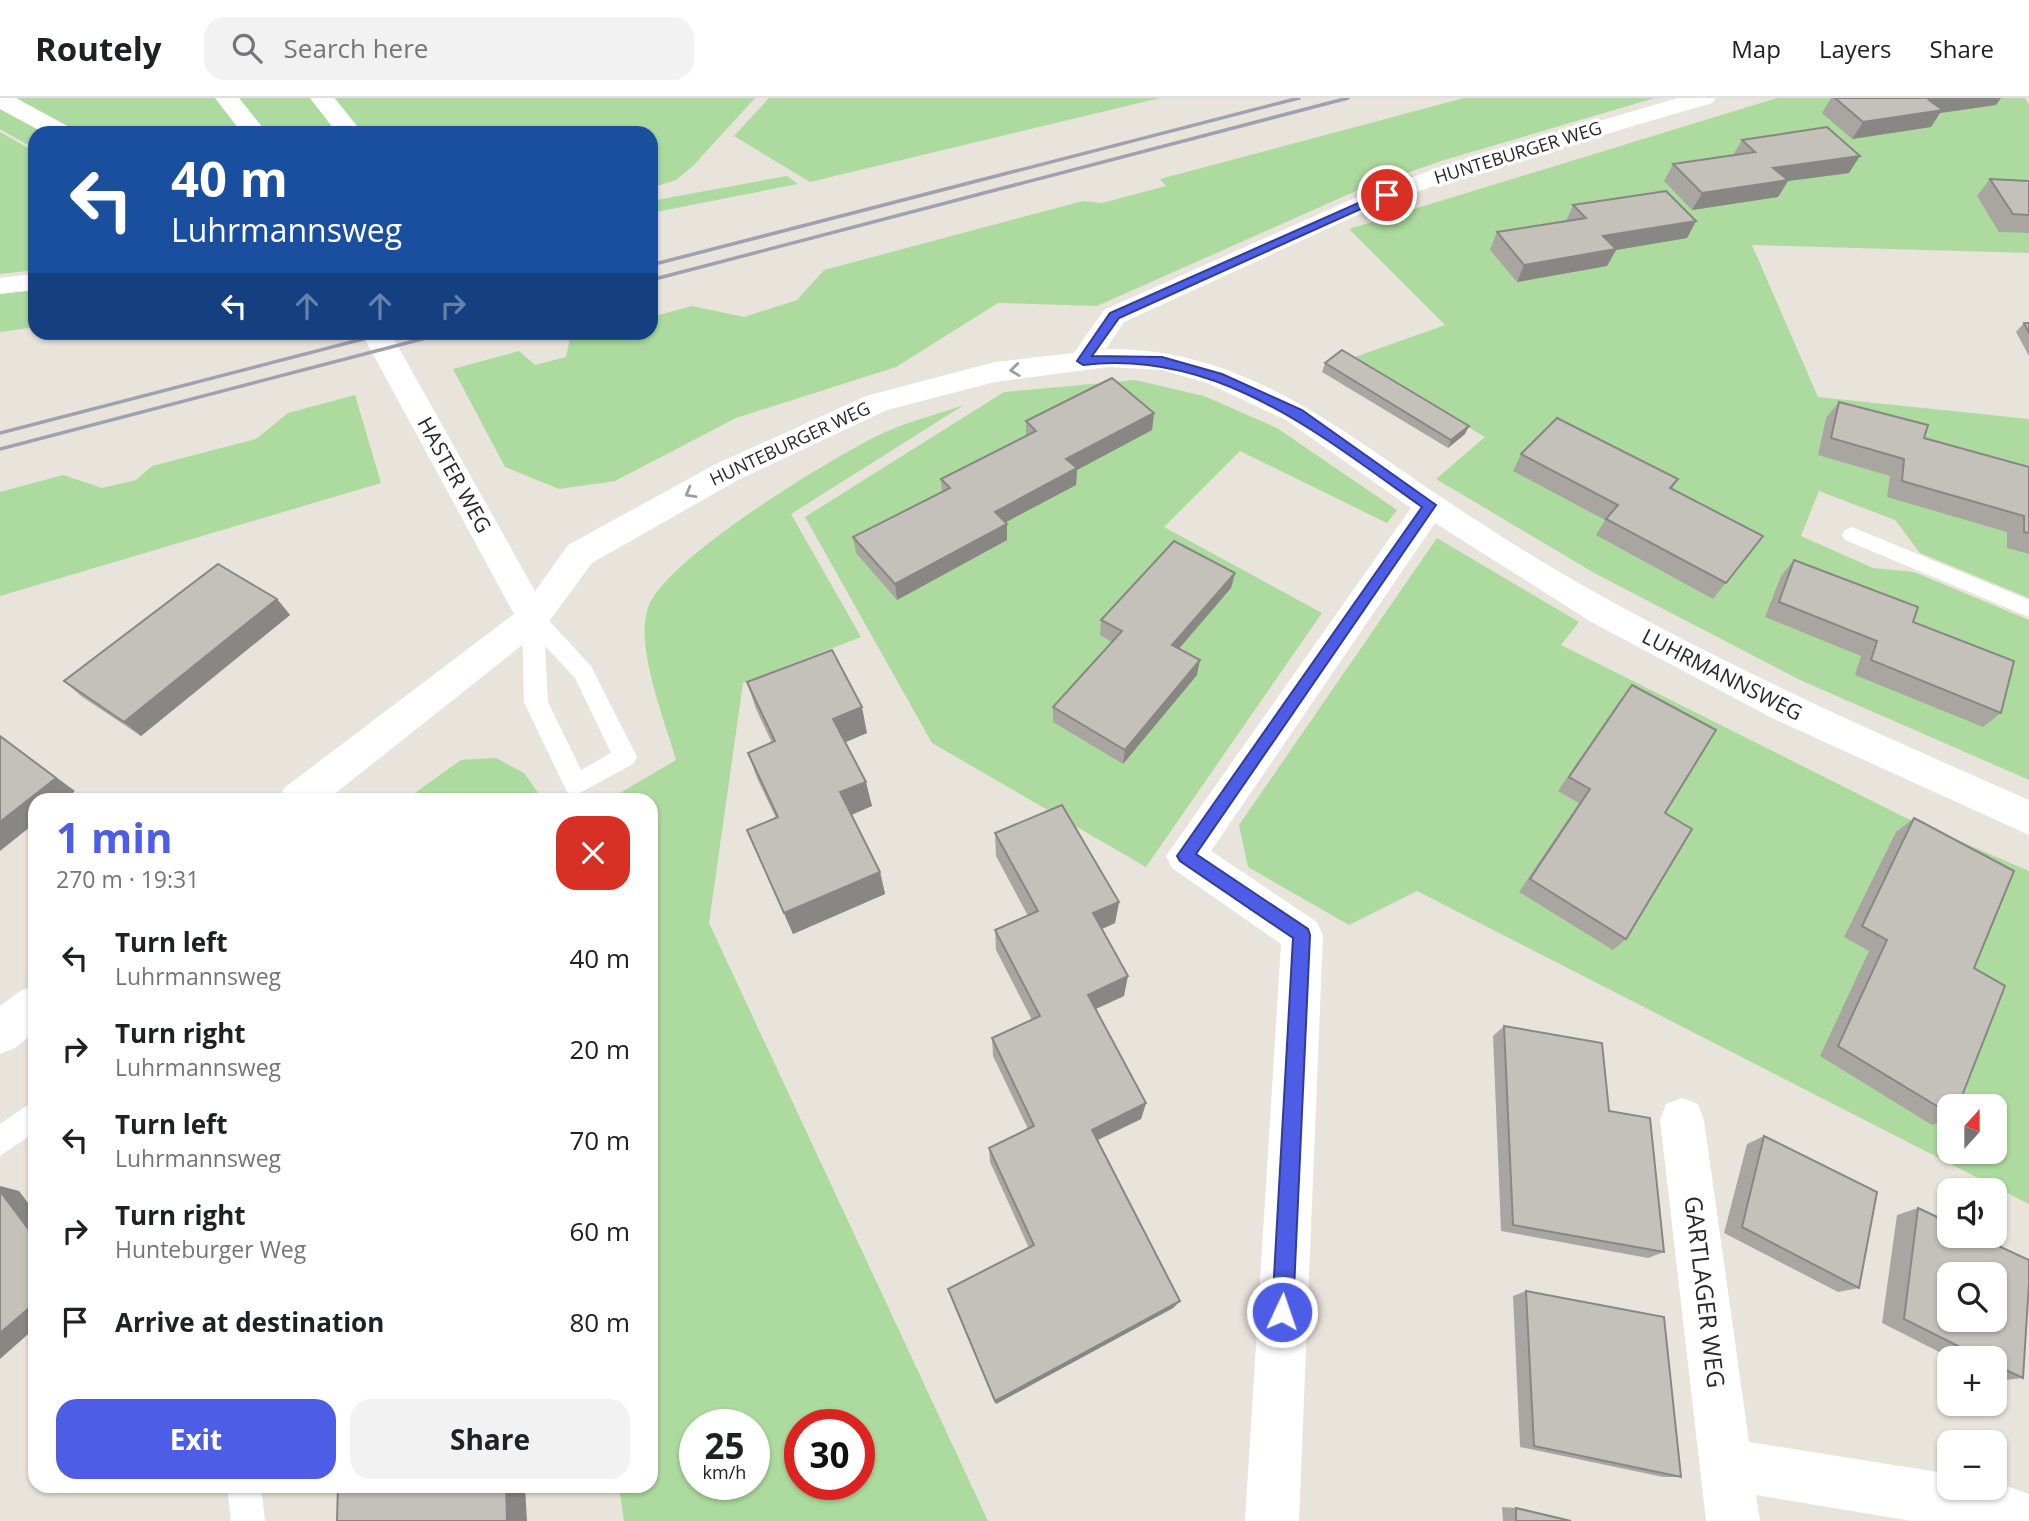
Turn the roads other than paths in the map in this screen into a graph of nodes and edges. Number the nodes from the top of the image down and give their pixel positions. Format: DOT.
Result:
graph roads {
  1 [pos="227,98"];
  2 [pos="322,98"];
  3 [pos="1704,98"];
  4 [pos="0,99"];
  5 [pos="49,126"];
  6 [pos="249,126"];
  7 [pos="344,126"];
  8 [pos="28,283"];
  9 [pos="0,286"];
  10 [pos="379,340"];
  11 [pos="1083,361"];
  12 [pos="1430,505"];
  13 [pos="1852,536"];
  14 [pos="2029,609"];
  15 [pos="533,618"];
  16 [pos="307,793"];
  17 [pos="2029,818"];
  18 [pos="28,1011"];
  19 [pos="0,1033"];
  20 [pos="28,1120"];
  21 [pos="1682,1120"];
  22 [pos="0,1142"];
  23 [pos="1726,1464"];
  24 [pos="245,1493"];
  25 [pos="248,1521"];
  26 [pos="1272,1521"];
  27 [pos="1733,1521"];
  28 [pos="2027,1521"];
  1 -- 6 [label="street"];
  2 -- 7 [label="street"];
  3 -- 11 [label="street, HUNTEBURGER WEG"];
  4 -- 5 [label="street"];
  8 -- 9 [label="street"];
  10 -- 15 [label="street, HASTER WEG"];
  11 -- 12 [label="street, LUHRMANNSWEG"];
  11 -- 15 [label="street, HUNTEBURGER WEG, one-way"];
  12 -- 17 [label="street, LUHRMANNSWEG"];
  12 -- 26 [label="street"];
  13 -- 14 [label="lane"];
  15 -- 15 [label="lane, HASTER WEG"];
  15 -- 16 [label="street, HUNTEBURGER WEG"];
  18 -- 19 [label="street"];
  20 -- 22 [label="lane"];
  21 -- 23 [label="street, GARTLAGER WEG"];
  23 -- 27 [label="street, GARTLAGER WEG"];
  23 -- 28 [label="street"];
  24 -- 25 [label="lane"];
}
